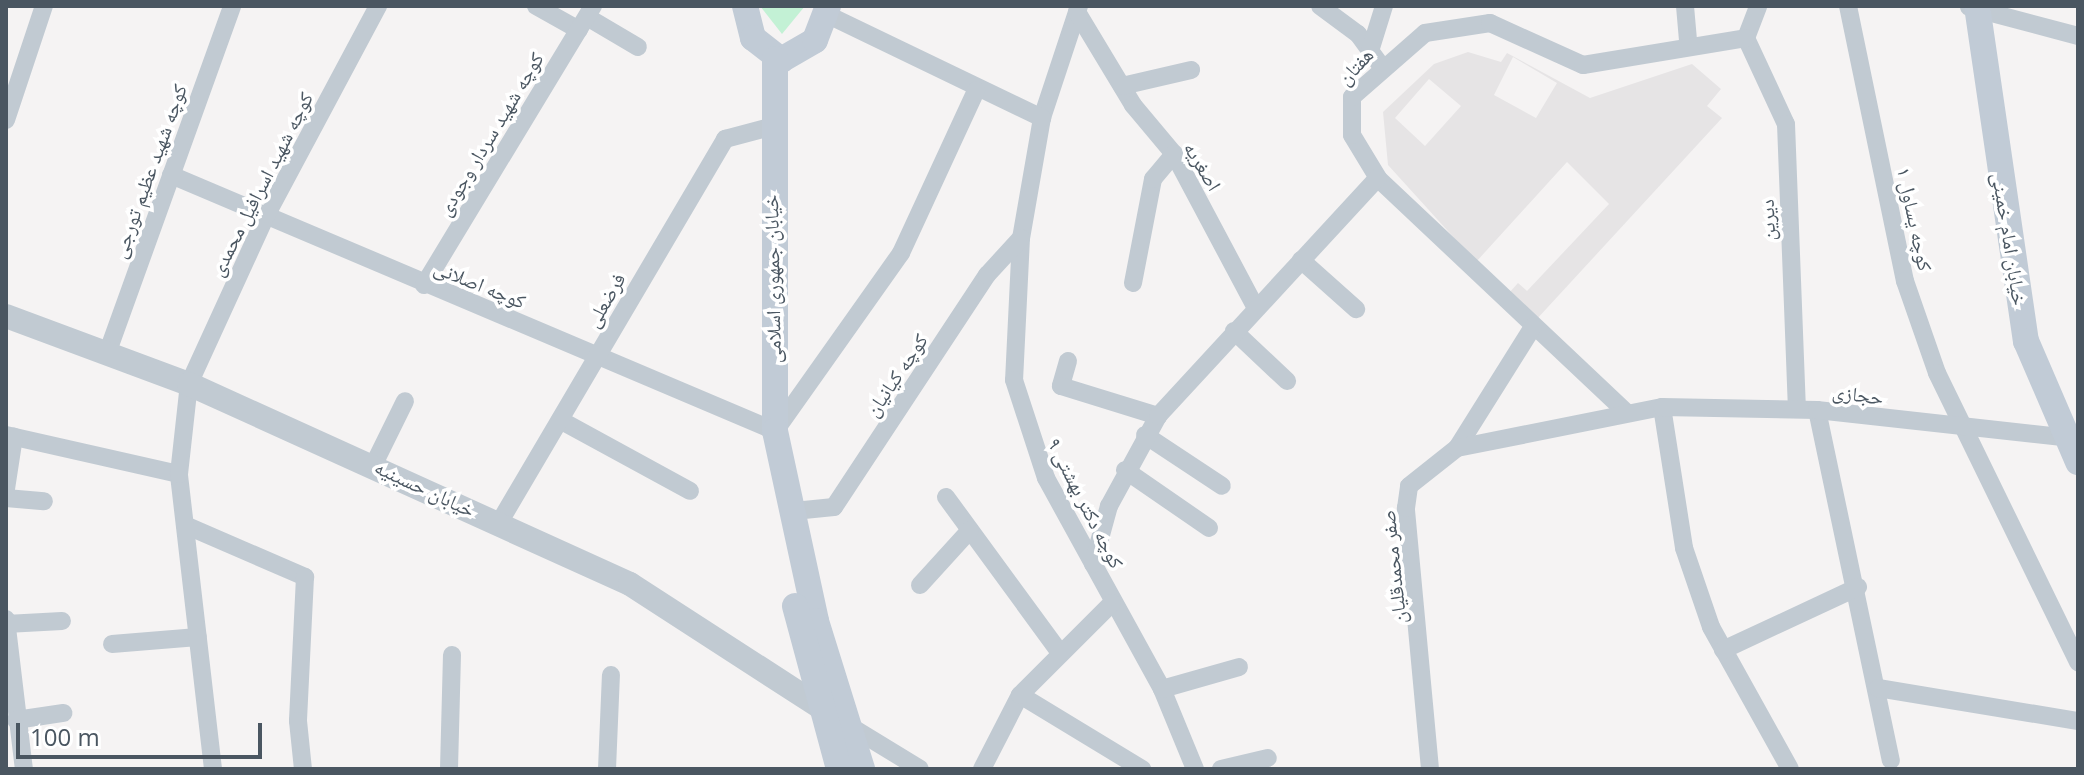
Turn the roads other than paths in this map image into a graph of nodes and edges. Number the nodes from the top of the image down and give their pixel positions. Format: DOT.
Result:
graph roads {
  1 [pos="44,6"];
  2 [pos="232,6"];
  3 [pos="378,6"];
  4 [pos="536,6"];
  5 [pos="745,6"];
  6 [pos="1320,6"];
  7 [pos="1384,6"];
  8 [pos="1685,6"];
  9 [pos="1758,6"];
  10 [pos="1848,6"];
  11 [pos="1974,7"];
  12 [pos="1078,9"];
  13 [pos="827,10"];
  14 [pos="586,17"];
  15 [pos="2078,36"];
  16 [pos="1746,38"];
  17 [pos="1688,44"];
  18 [pos="638,47"];
  19 [pos="1370,51"];
  20 [pos="775,59"];
  21 [pos="1382,67"];
  22 [pos="1191,70"];
  23 [pos="1122,86"];
  24 [pos="976,91"];
  25 [pos="7,113"];
  26 [pos="1042,118"];
  27 [pos="770,127"];
  28 [pos="1174,154"];
  29 [pos="171,175"];
  30 [pos="1378,178"];
  31 [pos="267,214"];
  32 [pos="1021,238"];
  33 [pos="1301,260"];
  34 [pos="1133,283"];
  35 [pos="424,285"];
  36 [pos="1256,308"];
  37 [pos="1356,309"];
  38 [pos="6,316"];
  39 [pos="1533,327"];
  40 [pos="1234,331"];
  41 [pos="108,351"];
  42 [pos="598,355"];
  43 [pos="1068,361"];
  44 [pos="1287,381"];
  45 [pos="189,384"];
  46 [pos="405,401"];
  47 [pos="1662,407"];
  48 [pos="1797,409"];
  49 [pos="1817,410"];
  50 [pos="1627,413"];
  51 [pos="1158,416"];
  52 [pos="560,420"];
  53 [pos="775,431"];
  54 [pos="1966,432"];
  55 [pos="1145,435"];
  56 [pos="10,436"];
  57 [pos="2067,445"];
  58 [pos="1457,448"];
  59 [pos="374,464"];
  60 [pos="1125,470"];
  61 [pos="179,474"];
  62 [pos="1222,486"];
  63 [pos="6,489"];
  64 [pos="690,491"];
  65 [pos="946,497"];
  66 [pos="6,498"];
  67 [pos="44,501"];
  68 [pos="789,504"];
  69 [pos="1109,506"];
  70 [pos="1066,514"];
  71 [pos="499,523"];
  72 [pos="185,525"];
  73 [pos="1209,528"];
  74 [pos="970,530"];
  75 [pos="1093,564"];
  76 [pos="920,585"];
  77 [pos="1858,587"];
  78 [pos="1112,603"];
  79 [pos="62,621"];
  80 [pos="6,622"];
  81 [pos="198,637"];
  82 [pos="112,644"];
  83 [pos="1058,650"];
  84 [pos="1723,650"];
  85 [pos="452,655"];
  86 [pos="2078,662"];
  87 [pos="1239,667"];
  88 [pos="611,675"];
  89 [pos="1878,688"];
  90 [pos="1162,689"];
  91 [pos="1020,695"];
  92 [pos="820,707"];
  93 [pos="63,713"];
  94 [pos="16,720"];
  95 [pos="2078,721"];
  96 [pos="848,725"];
  97 [pos="1268,758"];
  98 [pos="1891,760"];
  99 [pos="24,769"];
  100 [pos="213,769"];
  101 [pos="303,769"];
  102 [pos="449,769"];
  103 [pos="607,769"];
  104 [pos="839,769"];
  105 [pos="862,769"];
  106 [pos="920,769"];
  107 [pos="982,769"];
  108 [pos="1142,769"];
  109 [pos="1195,769"];
  110 [pos="1221,769"];
  111 [pos="1430,769"];
  112 [pos="1790,769"];
  1 -- 25 [label="street"];
  2 -- 29 [label="street, کوچه شهید عظیم تورجی"];
  3 -- 31 [label="street, کوچه شهید اسرافیل محمدی"];
  4 -- 14 [label="street"];
  5 -- 20 [label="main road"];
  6 -- 19 [label="street"];
  7 -- 19 [label="street"];
  8 -- 17 [label="street"];
  9 -- 16 [label="street"];
  10 -- 54 [label="street, کوچه یساول ۱"];
  11 -- 15 [label="street"];
  11 -- 57 [label="main road, خیابان امام خمینی"];
  12 -- 23 [label="street, اصغریه"];
  12 -- 26 [label="street, کوچه دکتر بهشتی ۹"];
  13 -- 20 [label="main road"];
  13 -- 24 [label="street"];
  14 -- 18 [label="street"];
  14 -- 35 [label="street, کوچه شهید سردار وجودی"];
  16 -- 17 [label="street, هفتان"];
  16 -- 48 [label="street, دیرین"];
  17 -- 21 [label="street, هفتان"];
  19 -- 21 [label="street"];
  20 -- 27 [label="main road, خیابان جمهوری اسلامی"];
  21 -- 30 [label="street, هفتان"];
  22 -- 23 [label="street"];
  23 -- 28 [label="street, اصغریه"];
  24 -- 26 [label="street"];
  24 -- 53 [label="street"];
  26 -- 32 [label="street, کوچه دکتر بهشتی ۹"];
  27 -- 42 [label="street, فرضعلی"];
  27 -- 53 [label="main road, خیابان جمهوری اسلامی"];
  28 -- 34 [label="street"];
  28 -- 36 [label="street, اصغریه"];
  29 -- 31 [label="street, کوچه اصلانی"];
  29 -- 41 [label="street, کوچه شهید عظیم تورجی"];
  30 -- 33 [label="street"];
  30 -- 39 [label="street, هفتان"];
  31 -- 35 [label="street, کوچه اصلانی"];
  31 -- 45 [label="street, کوچه شهید اسرافیل محمدی"];
  32 -- 68 [label="street, کوچه کیانیان"];
  32 -- 70 [label="street, کوچه دکتر بهشتی ۹"];
  33 -- 36 [label="street"];
  33 -- 37 [label="street"];
  35 -- 42 [label="street, کوچه اصلانی"];
  36 -- 40 [label="street"];
  38 -- 41 [label="street, خیابان حسینیه"];
  39 -- 50 [label="street, هفتان"];
  39 -- 58 [label="street"];
  40 -- 44 [label="street"];
  40 -- 51 [label="street"];
  41 -- 45 [label="street, خیابان حسینیه"];
  42 -- 52 [label="street, فرضعلی"];
  42 -- 53 [label="street, کوچه اصلانی"];
  43 -- 51 [label="street"];
  45 -- 59 [label="street, خیابان حسینیه"];
  45 -- 61 [label="street, کوچه شهید اسرافیل محمدی"];
  46 -- 59 [label="street"];
  47 -- 48 [label="street, حجازی"];
  47 -- 50 [label="street, صفر محمدقلیان"];
  47 -- 84 [label="street"];
  48 -- 49 [label="street, حجازی"];
  49 -- 54 [label="street, حجازی"];
  49 -- 77 [label="street"];
  50 -- 58 [label="street, صفر محمدقلیان"];
  51 -- 55 [label="street"];
  52 -- 64 [label="street"];
  52 -- 71 [label="street, فرضعلی"];
  53 -- 68 [label="main road, خیابان جمهوری اسلامی"];
  54 -- 57 [label="street, حجازی"];
  54 -- 86 [label="street, کوچه یساول ۱"];
  55 -- 60 [label="street"];
  55 -- 62 [label="street"];
  56 -- 61 [label="street"];
  56 -- 63 [label="street"];
  58 -- 111 [label="street, صفر محمدقلیان"];
  59 -- 71 [label="street, خیابان حسینیه"];
  60 -- 69 [label="street"];
  60 -- 73 [label="street"];
  61 -- 72 [label="street, کوچه شهید اسرافیل محمدی"];
  65 -- 74 [label="street"];
  66 -- 67 [label="street"];
  68 -- 92 [label="main road, خیابان جمهوری اسلامی"];
  68 -- 96 [label="main road, خیابان جمهوری اسلامی"];
  69 -- 70 [label="street"];
  69 -- 75 [label="street"];
  70 -- 75 [label="street, کوچه دکتر بهشتی ۹"];
  71 -- 92 [label="street, خیابان حسینیه"];
  72 -- 81 [label="street, کوچه شهید اسرافیل محمدی"];
  72 -- 101 [label="street"];
  74 -- 76 [label="street"];
  74 -- 83 [label="street"];
  75 -- 78 [label="street, کوچه دکتر بهشتی ۹"];
  77 -- 84 [label="street"];
  77 -- 89 [label="street"];
  78 -- 83 [label="street"];
  78 -- 90 [label="street, کوچه دکتر بهشتی ۹"];
  79 -- 80 [label="street"];
  80 -- 94 [label="street"];
  81 -- 82 [label="street"];
  81 -- 100 [label="street, کوچه شهید اسرافیل محمدی"];
  83 -- 91 [label="street"];
  84 -- 112 [label="street"];
  85 -- 102 [label="street"];
  87 -- 90 [label="street"];
  88 -- 103 [label="street"];
  89 -- 95 [label="street"];
  89 -- 98 [label="street"];
  90 -- 109 [label="street, کوچه دکتر بهشتی ۹"];
  91 -- 107 [label="street"];
  91 -- 108 [label="street"];
  92 -- 104 [label="main road, خیابان جمهوری اسلامی"];
  93 -- 94 [label="street"];
  94 -- 99 [label="street"];
  96 -- 105 [label="main road, خیابان جمهوری اسلامی"];
  96 -- 106 [label="street"];
  97 -- 110 [label="street"];
}
